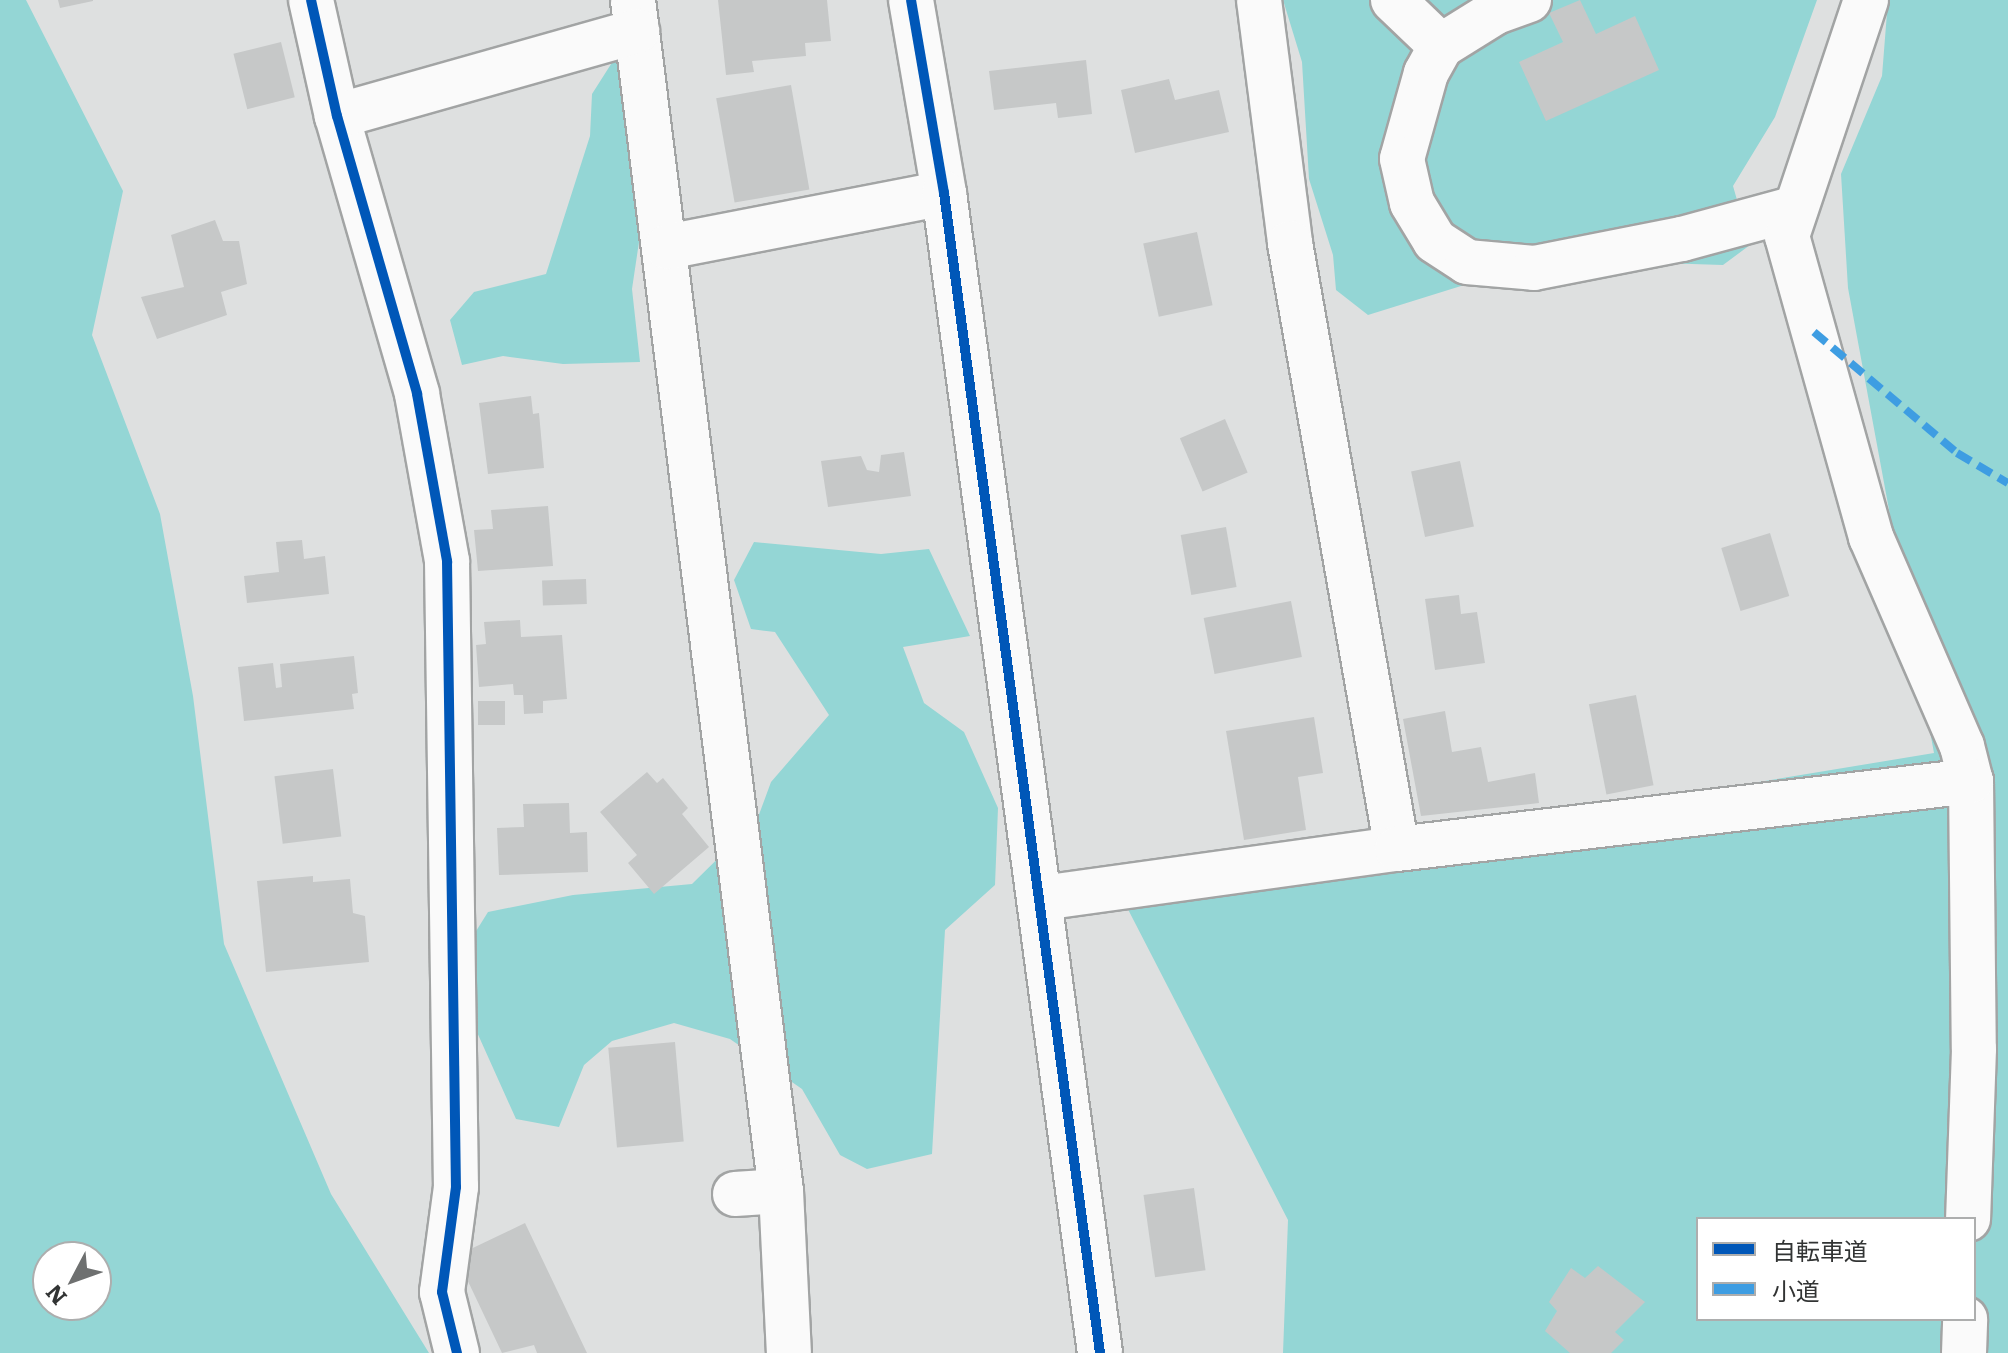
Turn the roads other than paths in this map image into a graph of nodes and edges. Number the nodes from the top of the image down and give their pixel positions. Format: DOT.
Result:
graph roads {
  1 [pos="311,0"];
  2 [pos="911,0"];
  3 [pos="1259,0"];
  4 [pos="1393,0"];
  5 [pos="1529,0"];
  6 [pos="1866,0"];
  7 [pos="1481,9"];
  8 [pos="635,15"];
  9 [pos="1441,46"];
  10 [pos="337,116"];
  11 [pos="944,193"];
  12 [pos="1796,208"];
  13 [pos="667,247"];
  14 [pos="1971,781"];
  15 [pos="1397,849"];
  16 [pos="1042,898"];
  17 [pos="1991,1045"];
  18 [pos="781,1191"];
  19 [pos="735,1194"];
  20 [pos="1968,1217"];
  21 [pos="1965,1321"];
  22 [pos="457,1353"];
  23 [pos="789,1353"];
  24 [pos="1100,1353"];
  25 [pos="1964,1353"];
  1 -- 10 [label="street"];
  2 -- 11 [label="street"];
  3 -- 15 [label="street"];
  4 -- 9 [label="street"];
  5 -- 7 [label="street"];
  6 -- 12 [label="street"];
  7 -- 9 [label="street"];
  8 -- 10 [label="street"];
  8 -- 13 [label="street"];
  9 -- 12 [label="street"];
  10 -- 22 [label="street"];
  11 -- 13 [label="street"];
  11 -- 16 [label="street"];
  12 -- 14 [label="street"];
  13 -- 18 [label="street"];
  14 -- 15 [label="street"];
  14 -- 17 [label="street"];
  15 -- 16 [label="street"];
  16 -- 24 [label="street"];
  17 -- 20 [label="street"];
  18 -- 19 [label="street"];
  18 -- 23 [label="street"];
  21 -- 25 [label="street"];
}
